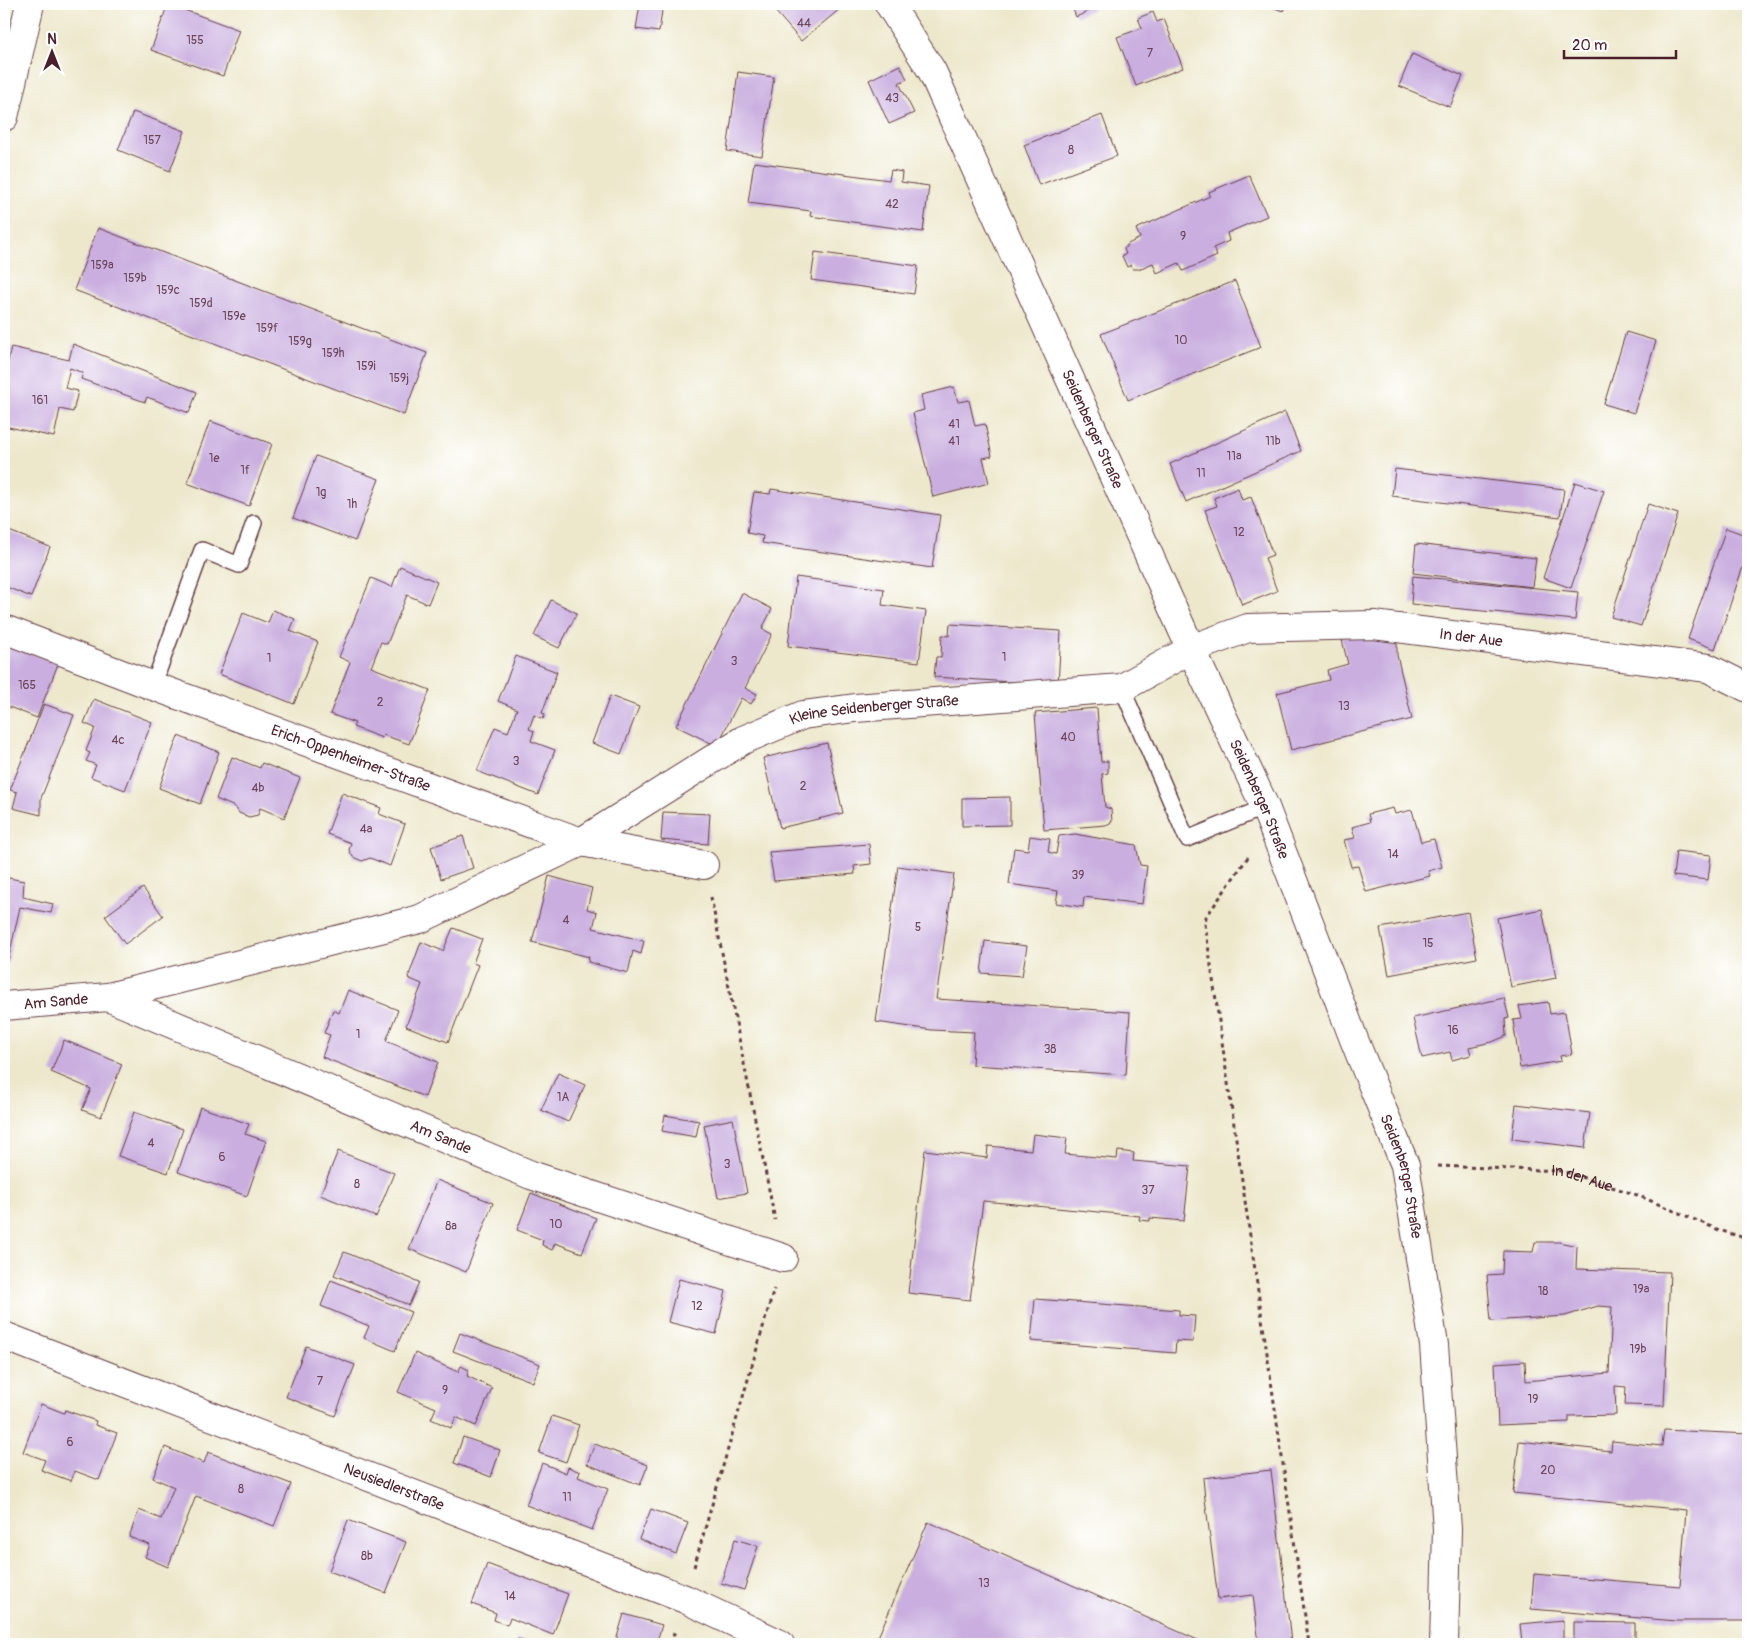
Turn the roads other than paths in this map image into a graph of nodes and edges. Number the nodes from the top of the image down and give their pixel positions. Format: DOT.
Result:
graph roads {
  1 [pos="30,4"];
  2 [pos="889,4"];
  3 [pos="4,117"];
  4 [pos="254,523"];
  5 [pos="4,629"];
  6 [pos="1191,649"];
  7 [pos="153,686"];
  8 [pos="1122,688"];
  9 [pos="1748,688"];
  10 [pos="1268,815"];
  11 [pos="581,842"];
  12 [pos="704,865"];
  13 [pos="108,997"];
  14 [pos="4,1006"];
  15 [pos="783,1258"];
  16 [pos="4,1336"];
  17 [pos="780,1644"];
  18 [pos="1444,1644"];
  1 -- 3 [label="street"];
  2 -- 6 [label="street, Seidenberger Straße"];
  4 -- 7 [label="lane"];
  5 -- 7 [label="street, Erich-Oppenheimer-Straße"];
  6 -- 8 [label="street, Kleine Seidenberger Straße"];
  6 -- 9 [label="street, In der Aue"];
  6 -- 10 [label="street, Seidenberger Straße"];
  7 -- 11 [label="street, Erich-Oppenheimer-Straße"];
  8 -- 10 [label="lane"];
  8 -- 11 [label="street, Kleine Seidenberger Straße"];
  10 -- 18 [label="street, Seidenberger Straße"];
  11 -- 12 [label="street, Erich-Oppenheimer-Straße"];
  11 -- 13 [label="street, Am Sande"];
  13 -- 14 [label="street, Am Sande"];
  13 -- 15 [label="street, Am Sande"];
  16 -- 17 [label="street, Neusiedlerstraße"];
}
